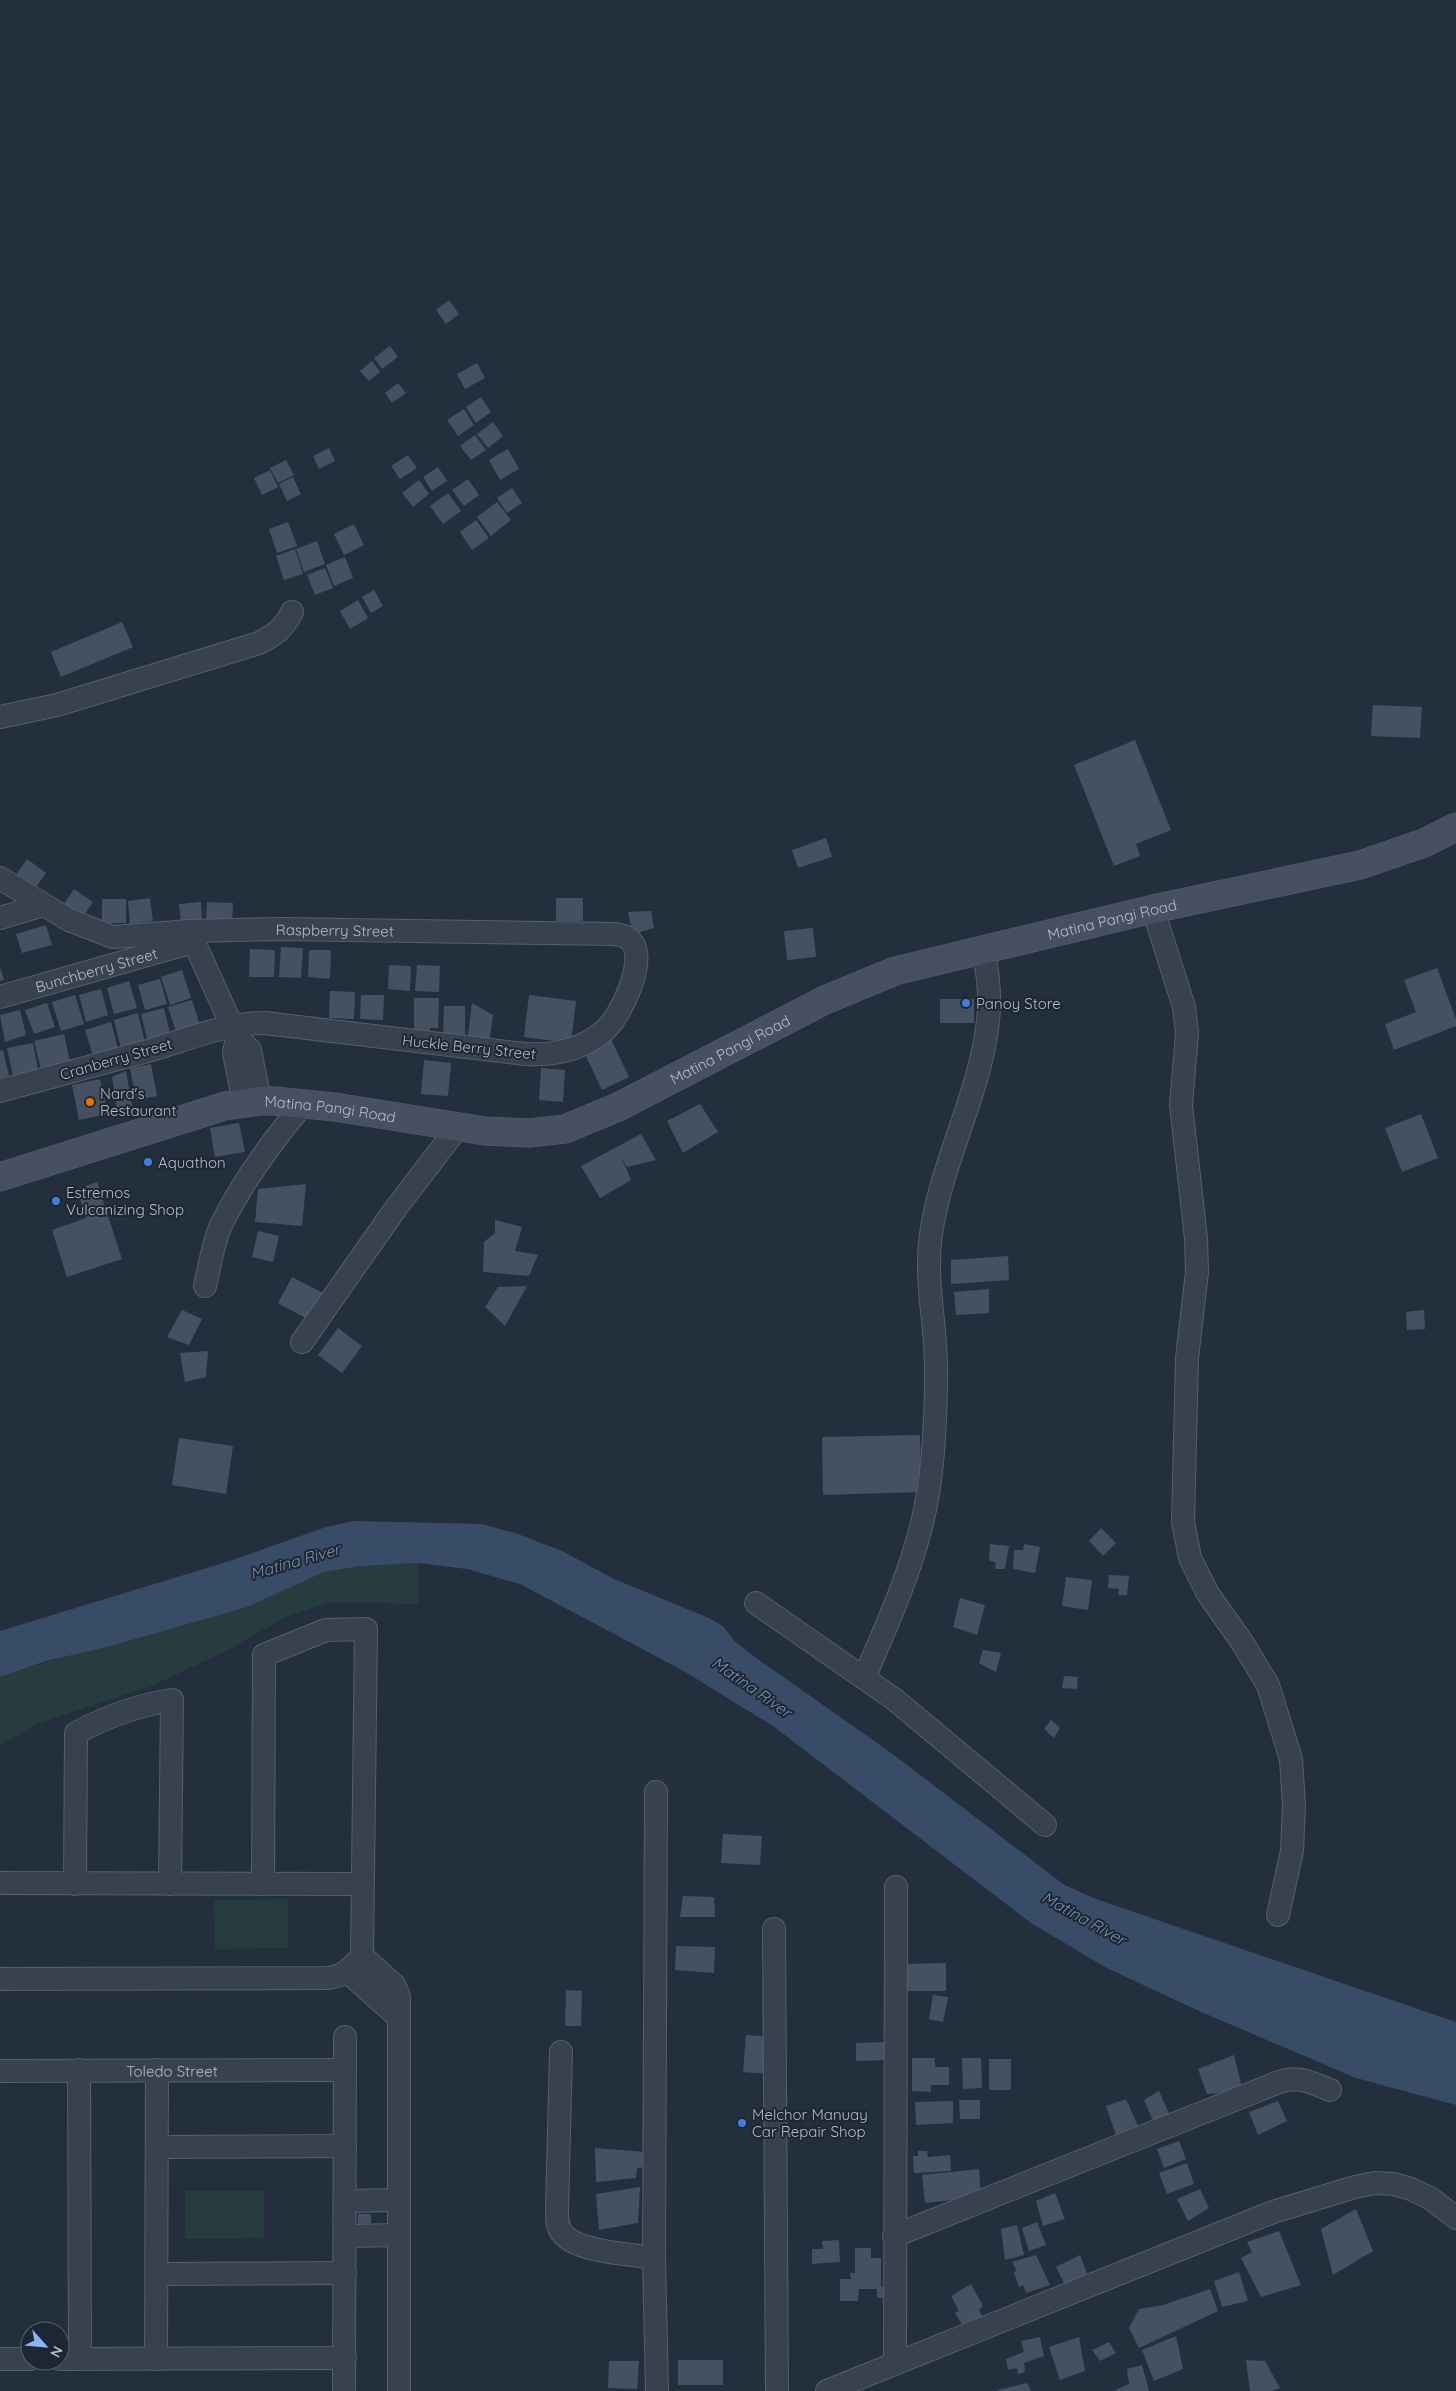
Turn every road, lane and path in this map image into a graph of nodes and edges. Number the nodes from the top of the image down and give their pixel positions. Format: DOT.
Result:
graph roads {
  1 [pos="292,612"];
  2 [pos="0,717"];
  3 [pos="1456,826"];
  4 [pos="0,878"];
  5 [pos="43,905"];
  6 [pos="1153,909"];
  7 [pos="0,918"];
  8 [pos="191,936"];
  9 [pos="113,937"];
  10 [pos="632,942"];
  11 [pos="983,948"];
  12 [pos="115,964"];
  13 [pos="0,997"];
  14 [pos="234,1031"];
  15 [pos="0,1091"];
  16 [pos="252,1102"];
  17 [pos="304,1103"];
  18 [pos="458,1127"];
  19 [pos="0,1177"];
  20 [pos="205,1286"];
  21 [pos="302,1342"];
  22 [pos="756,1604"];
  23 [pos="864,1678"];
  24 [pos="656,1792"];
  25 [pos="1044,1825"];
  26 [pos="0,1883"];
  27 [pos="75,1884"];
  28 [pos="170,1884"];
  29 [pos="263,1884"];
  30 [pos="363,1884"];
  31 [pos="896,1887"];
  32 [pos="1278,1915"];
  33 [pos="774,1929"];
  34 [pos="355,1964"];
  35 [pos="0,1979"];
  36 [pos="345,2037"];
  37 [pos="561,2052"];
  38 [pos="0,2070"];
  39 [pos="79,2070"];
  40 [pos="157,2070"];
  41 [pos="345,2070"];
  42 [pos="1330,2090"];
  43 [pos="345,2146"];
  44 [pos="156,2147"];
  45 [pos="398,2200"];
  46 [pos="345,2201"];
  47 [pos="1456,2218"];
  48 [pos="398,2235"];
  49 [pos="345,2236"];
  50 [pos="894,2236"];
  51 [pos="654,2258"];
  52 [pos="344,2273"];
  53 [pos="157,2274"];
  54 [pos="345,2358"];
  55 [pos="0,2359"];
  56 [pos="20,2359"];
  57 [pos="70,2359"];
  58 [pos="156,2359"];
  59 [pos="895,2364"];
  60 [pos="344,2388"];
  61 [pos="399,2391"];
  62 [pos="657,2391"];
  63 [pos="777,2391"];
  64 [pos="827,2391"];
  1 -- 2 [label="street"];
  3 -- 6 [label="street, Matina Pangi Road"];
  4 -- 5 [label="street, Raspberry Street"];
  5 -- 7 [label="street"];
  5 -- 9 [label="street, Raspberry Street"];
  6 -- 11 [label="street, Matina Pangi Road"];
  6 -- 32 [label="street"];
  8 -- 9 [label="street, Raspberry Street"];
  8 -- 10 [label="street, Raspberry Street"];
  8 -- 12 [label="street, Bunchberry Street"];
  8 -- 14 [label="street"];
  9 -- 12 [label="street"];
  10 -- 14 [label="street, Huckle Berry Street"];
  11 -- 18 [label="street, Matina Pangi Road"];
  11 -- 23 [label="street"];
  12 -- 13 [label="street, Bunchberry Street"];
  14 -- 15 [label="street, Cranberry Street"];
  14 -- 16 [label="street"];
  16 -- 17 [label="street, Matina Pangi Road"];
  16 -- 19 [label="street, Matina Pangi Road"];
  17 -- 18 [label="street, Matina Pangi Road"];
  17 -- 20 [label="street"];
  18 -- 21 [label="street"];
  22 -- 23 [label="street"];
  23 -- 25 [label="street"];
  24 -- 51 [label="street"];
  26 -- 27 [label="street"];
  27 -- 28 [label="street"];
  27 -- 28 [label="street"];
  28 -- 29 [label="street"];
  29 -- 30 [label="street"];
  29 -- 30 [label="street"];
  30 -- 34 [label="street"];
  31 -- 50 [label="street"];
  33 -- 63 [label="street"];
  34 -- 35 [label="street"];
  34 -- 45 [label="street"];
  36 -- 41 [label="street"];
  37 -- 51 [label="street"];
  38 -- 39 [label="street, Toledo Street"];
  39 -- 40 [label="street, Toledo Street"];
  39 -- 57 [label="street"];
  40 -- 41 [label="street, Toledo Street"];
  40 -- 44 [label="street"];
  41 -- 43 [label="street"];
  42 -- 50 [label="street"];
  43 -- 44 [label="street"];
  43 -- 46 [label="street"];
  44 -- 53 [label="street"];
  45 -- 46 [label="street"];
  45 -- 48 [label="street"];
  46 -- 49 [label="street"];
  47 -- 59 [label="street"];
  48 -- 49 [label="street"];
  48 -- 61 [label="street"];
  49 -- 52 [label="street"];
  50 -- 59 [label="street"];
  51 -- 62 [label="street"];
  52 -- 53 [label="street"];
  52 -- 54 [label="street"];
  53 -- 58 [label="street"];
  54 -- 58 [label="street"];
  54 -- 60 [label="street"];
  55 -- 56 [label="street"];
  57 -- 58 [label="street"];
  59 -- 64 [label="street"];
}
